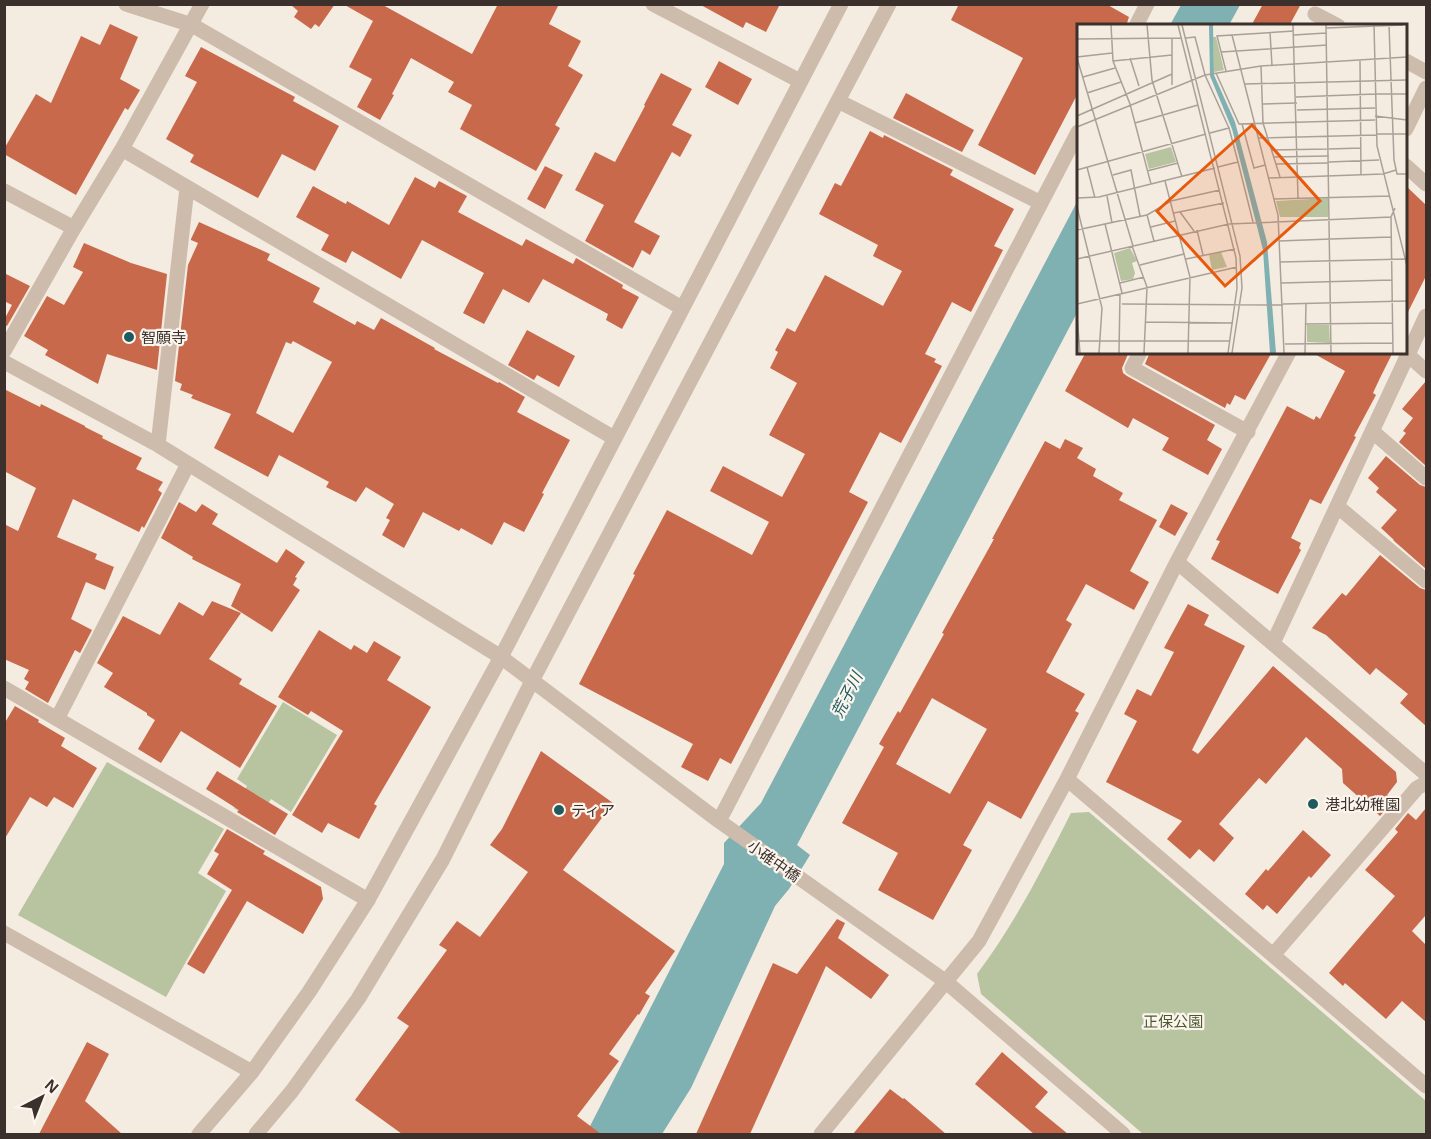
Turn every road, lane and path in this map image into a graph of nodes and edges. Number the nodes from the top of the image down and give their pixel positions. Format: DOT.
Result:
graph roads {
  1 [pos="126,4"];
  2 [pos="202,4"];
  3 [pos="653,4"];
  4 [pos="841,4"];
  5 [pos="889,4"];
  6 [pos="1147,4"];
  7 [pos="1315,15"];
  8 [pos="1137,24"];
  9 [pos="1334,24"];
  10 [pos="192,25"];
  11 [pos="1407,62"];
  12 [pos="1426,72"];
  13 [pos="800,81"];
  14 [pos="1426,88"];
  15 [pos="838,101"];
  16 [pos="1407,127"];
  17 [pos="1077,134"];
  18 [pos="122,149"];
  19 [pos="1407,167"];
  20 [pos="1426,184"];
  21 [pos="187,188"];
  22 [pos="4,191"];
  23 [pos="1041,203"];
  24 [pos="74,228"];
  25 [pos="682,308"];
  26 [pos="1426,315"];
  27 [pos="4,351"];
  28 [pos="1139,354"];
  29 [pos="1288,354"];
  30 [pos="1408,355"];
  31 [pos="4,362"];
  32 [pos="1426,371"];
  33 [pos="1372,431"];
  34 [pos="1248,432"];
  35 [pos="614,438"];
  36 [pos="158,445"];
  37 [pos="188,464"];
  38 [pos="1426,477"];
  39 [pos="1337,506"];
  40 [pos="1177,562"];
  41 [pos="1426,581"];
  42 [pos="1273,643"];
  43 [pos="501,657"];
  44 [pos="532,681"];
  45 [pos="4,688"];
  46 [pos="57,719"];
  47 [pos="1426,774"];
  48 [pos="1067,779"];
  49 [pos="1426,783"];
  50 [pos="719,821"];
  51 [pos="368,900"];
  52 [pos="4,933"];
  53 [pos="1273,955"];
  54 [pos="945,981"];
  55 [pos="252,1072"];
  56 [pos="1426,1086"];
  57 [pos="199,1134"];
  58 [pos="256,1134"];
  59 [pos="821,1134"];
  60 [pos="1123,1134"];
  1 -- 10 [label="street"];
  2 -- 10 [label="street"];
  3 -- 13 [label="street"];
  4 -- 13 [label="street"];
  5 -- 15 [label="street"];
  6 -- 8 [label="street"];
  7 -- 9 [label="street"];
  10 -- 18 [label="street"];
  10 -- 25 [label="street"];
  11 -- 12 [label="street"];
  13 -- 25 [label="street"];
  14 -- 16 [label="street"];
  15 -- 23 [label="street"];
  15 -- 44 [label="street"];
  17 -- 23 [label="street"];
  18 -- 21 [label="street"];
  18 -- 24 [label="street"];
  19 -- 20 [label="street"];
  21 -- 35 [label="street"];
  21 -- 36 [label="street"];
  22 -- 24 [label="street"];
  23 -- 50 [label="street"];
  24 -- 27 [label="street"];
  25 -- 35 [label="street"];
  26 -- 30 [label="street"];
  28 -- 34 [label="street"];
  29 -- 34 [label="street"];
  30 -- 32 [label="street"];
  30 -- 33 [label="street"];
  31 -- 36 [label="street, 小碓中橋"];
  33 -- 38 [label="street"];
  33 -- 39 [label="street"];
  34 -- 40 [label="street"];
  35 -- 43 [label="street"];
  36 -- 37 [label="street, 小碓中橋"];
  37 -- 43 [label="street, 小碓中橋"];
  37 -- 46 [label="street"];
  39 -- 41 [label="street"];
  39 -- 42 [label="street"];
  40 -- 42 [label="street"];
  40 -- 48 [label="street"];
  42 -- 47 [label="street"];
  43 -- 44 [label="street, 小碓中橋"];
  43 -- 51 [label="street"];
  44 -- 50 [label="street, 小碓中橋"];
  44 -- 58 [label="street"];
  45 -- 46 [label="street"];
  46 -- 51 [label="street"];
  48 -- 53 [label="street"];
  48 -- 54 [label="street"];
  49 -- 53 [label="street"];
  50 -- 54 [label="street, 小碓中橋"];
  51 -- 55 [label="street"];
  52 -- 55 [label="street"];
  53 -- 56 [label="street"];
  54 -- 59 [label="street"];
  54 -- 60 [label="street, 小碓中橋"];
  55 -- 57 [label="street"];
}
